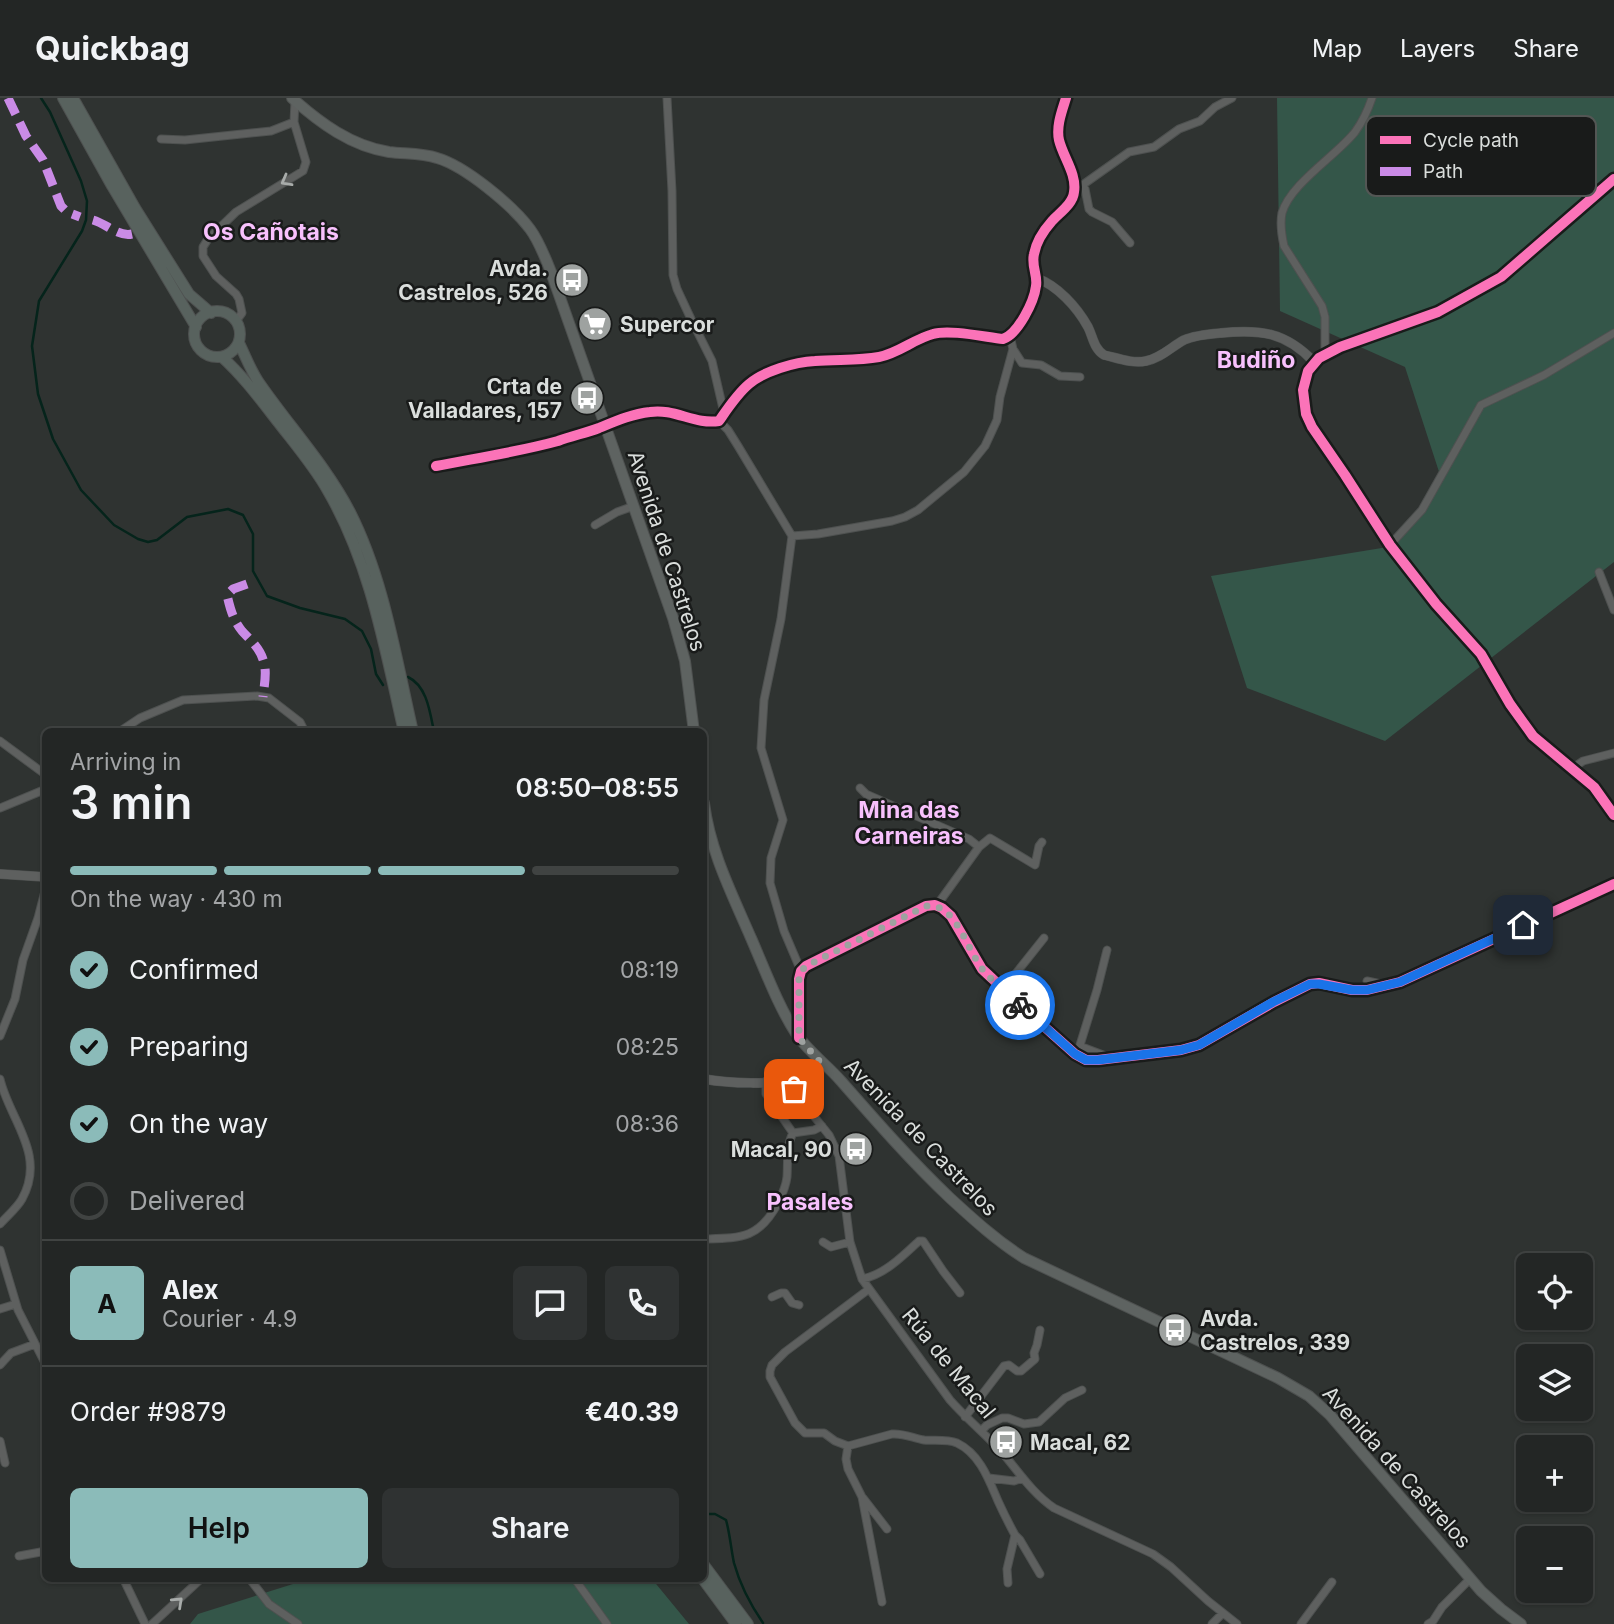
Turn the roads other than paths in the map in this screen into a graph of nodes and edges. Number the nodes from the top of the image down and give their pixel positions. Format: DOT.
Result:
graph roads {
  1 [pos="56,98"];
  2 [pos="63,98"];
  3 [pos="73,98"];
  4 [pos="667,98"];
  5 [pos="1066,98"];
  6 [pos="1232,98"];
  7 [pos="1373,98"];
  8 [pos="293,99"];
  9 [pos="294,122"];
  10 [pos="161,139"];
  11 [pos="1614,179"];
  12 [pos="1078,188"];
  13 [pos="1596,195"];
  14 [pos="1594,196"];
  15 [pos="131,218"];
  16 [pos="1130,243"];
  17 [pos="1036,278"];
  18 [pos="211,313"];
  19 [pos="236,321"];
  20 [pos="196,327"];
  21 [pos="1614,333"];
  22 [pos="1010,337"];
  23 [pos="239,343"];
  24 [pos="1013,349"];
  25 [pos="1325,354"];
  26 [pos="222,357"];
  27 [pos="1314,362"];
  28 [pos="1080,377"];
  29 [pos="724,413"];
  30 [pos="719,421"];
  31 [pos="605,425"];
  32 [pos="436,466"];
  33 [pos="634,506"];
  34 [pos="596,525"];
  35 [pos="792,536"];
  36 [pos="1390,545"];
  37 [pos="1599,572"];
  38 [pos="1614,610"];
  39 [pos="125,728"];
  40 [pos="303,728"];
  41 [pos="403,728"];
  42 [pos="412,728"];
  43 [pos="693,728"];
  44 [pos="0,741"];
  45 [pos="1614,753"];
  46 [pos="1573,768"];
  47 [pos="42,772"];
  48 [pos="860,788"];
  49 [pos="42,791"];
  50 [pos="0,807"];
  51 [pos="1614,815"];
  52 [pos="707,831"];
  53 [pos="1042,842"];
  54 [pos="979,847"];
  55 [pos="0,874"];
  56 [pos="42,877"];
  57 [pos="1614,884"];
  58 [pos="42,902"];
  59 [pos="938,906"];
  60 [pos="1044,938"];
  61 [pos="1107,950"];
  62 [pos="801,971"];
  63 [pos="1367,981"];
  64 [pos="1382,988"];
  65 [pos="1013,998"];
  66 [pos="0,1035"];
  67 [pos="799,1038"];
  68 [pos="1105,1060"];
  69 [pos="820,1062"];
  70 [pos="0,1079"];
  71 [pos="707,1079"];
  72 [pos="788,1079"];
  73 [pos="766,1082"];
  74 [pos="822,1126"];
  75 [pos="793,1133"];
  76 [pos="0,1224"];
  77 [pos="707,1239"];
  78 [pos="823,1242"];
  79 [pos="849,1242"];
  80 [pos="0,1250"];
  81 [pos="862,1279"];
  82 [pos="869,1289"];
  83 [pos="960,1293"];
  84 [pos="772,1297"];
  85 [pos="16,1304"];
  86 [pos="799,1305"];
  87 [pos="0,1309"];
  88 [pos="1040,1330"];
  89 [pos="35,1344"];
  90 [pos="42,1357"];
  91 [pos="0,1365"];
  92 [pos="1082,1390"];
  93 [pos="965,1417"];
  94 [pos="981,1431"];
  95 [pos="0,1441"];
  96 [pos="848,1446"];
  97 [pos="5,1463"];
  98 [pos="989,1478"];
  99 [pos="1023,1478"];
  100 [pos="862,1497"];
  101 [pos="887,1528"];
  102 [pos="1015,1535"];
  103 [pos="42,1552"];
  104 [pos="19,1556"];
  105 [pos="707,1569"];
  106 [pos="1040,1574"];
  107 [pos="1470,1579"];
  108 [pos="125,1582"];
  109 [pos="198,1582"];
  110 [pos="251,1582"];
  111 [pos="577,1582"];
  112 [pos="705,1582"];
  113 [pos="1008,1583"];
  114 [pos="1332,1583"];
  115 [pos="882,1602"];
  116 [pos="1223,1613"];
  117 [pos="145,1624"];
  118 [pos="152,1624"];
  119 [pos="298,1624"];
  120 [pos="607,1624"];
  121 [pos="736,1624"];
  122 [pos="748,1624"];
  123 [pos="1213,1624"];
  124 [pos="1237,1624"];
  125 [pos="1301,1624"];
  126 [pos="1428,1624"];
  127 [pos="1521,1624"];
  1 -- 15 [label="main road"];
  2 -- 15 [label="main road"];
  3 -- 18 [label="main road"];
  4 -- 29 [label="street"];
  5 -- 12 [label="street"];
  6 -- 12 [label="street"];
  7 -- 25 [label="street"];
  8 -- 9 [label="street"];
  8 -- 31 [label="main road, Avenida de Castrelos"];
  9 -- 10 [label="street"];
  9 -- 19 [label="street, one-way"];
  11 -- 13 [label="street"];
  12 -- 16 [label="street"];
  12 -- 17 [label="street"];
  14 -- 25 [label="street"];
  15 -- 20 [label="main road"];
  17 -- 22 [label="street"];
  17 -- 27 [label="street"];
  18 -- 19 [label="main road"];
  18 -- 20 [label="main road"];
  19 -- 23 [label="main road"];
  20 -- 26 [label="main road"];
  21 -- 36 [label="street"];
  22 -- 24 [label="street"];
  22 -- 29 [label="street"];
  23 -- 26 [label="main road"];
  23 -- 42 [label="main road"];
  24 -- 28 [label="street"];
  24 -- 35 [label="street"];
  25 -- 27 [label="street"];
  26 -- 41 [label="main road"];
  27 -- 36 [label="street"];
  29 -- 30 [label="street"];
  30 -- 31 [label="street"];
  30 -- 35 [label="street"];
  31 -- 32 [label="street"];
  31 -- 33 [label="main road, Avenida de Castrelos"];
  33 -- 34 [label="street"];
  33 -- 43 [label="main road, Avenida de Castrelos"];
  35 -- 62 [label="street"];
  36 -- 46 [label="street"];
  37 -- 38 [label="street"];
  39 -- 40 [label="street"];
  44 -- 47 [label="street"];
  45 -- 46 [label="street"];
  46 -- 51 [label="street"];
  48 -- 54 [label="street"];
  49 -- 50 [label="street"];
  52 -- 67 [label="main road, Avenida de Castrelos"];
  53 -- 54 [label="street"];
  54 -- 59 [label="street"];
  55 -- 56 [label="street"];
  57 -- 64 [label="street"];
  58 -- 66 [label="street"];
  59 -- 62 [label="street"];
  59 -- 65 [label="street"];
  60 -- 65 [label="street"];
  61 -- 68 [label="street"];
  62 -- 67 [label="street"];
  63 -- 64 [label="street"];
  64 -- 68 [label="street"];
  65 -- 68 [label="street"];
  67 -- 69 [label="main road, Avenida de Castrelos"];
  69 -- 72 [label="street"];
  69 -- 107 [label="main road, Avenida de Castrelos"];
  70 -- 76 [label="street"];
  71 -- 73 [label="street"];
  72 -- 73 [label="street"];
  72 -- 74 [label="street, Rúa de Macal"];
  73 -- 75 [label="street"];
  74 -- 75 [label="street"];
  74 -- 79 [label="street, Rúa de Macal"];
  75 -- 77 [label="street"];
  78 -- 79 [label="street"];
  79 -- 81 [label="street, Rúa de Macal"];
  80 -- 85 [label="street"];
  81 -- 82 [label="street, Rúa de Macal"];
  81 -- 83 [label="street"];
  82 -- 93 [label="street, Rúa de Macal"];
  82 -- 96 [label="street"];
  84 -- 86 [label="street"];
  85 -- 87 [label="street"];
  85 -- 89 [label="street"];
  88 -- 93 [label="street"];
  89 -- 90 [label="street"];
  89 -- 91 [label="street"];
  92 -- 94 [label="street"];
  93 -- 94 [label="street, Rúa de Macal"];
  94 -- 99 [label="street, Rúa de Macal"];
  95 -- 97 [label="street"];
  96 -- 98 [label="street"];
  96 -- 100 [label="street"];
  98 -- 99 [label="street"];
  98 -- 102 [label="street"];
  99 -- 116 [label="street, Rúa de Macal"];
  100 -- 101 [label="street"];
  100 -- 115 [label="street"];
  102 -- 106 [label="street"];
  102 -- 113 [label="street"];
  103 -- 104 [label="street"];
  105 -- 122 [label="main road"];
  107 -- 126 [label="street"];
  107 -- 127 [label="main road, Avenida de Castrelos"];
  108 -- 117 [label="street"];
  118 -- 109 [label="street, one-way"];
  110 -- 119 [label="street"];
  111 -- 120 [label="street"];
  112 -- 121 [label="main road"];
  114 -- 125 [label="street"];
  116 -- 123 [label="street"];
  116 -- 124 [label="street, Rúa de Macal"];
}
